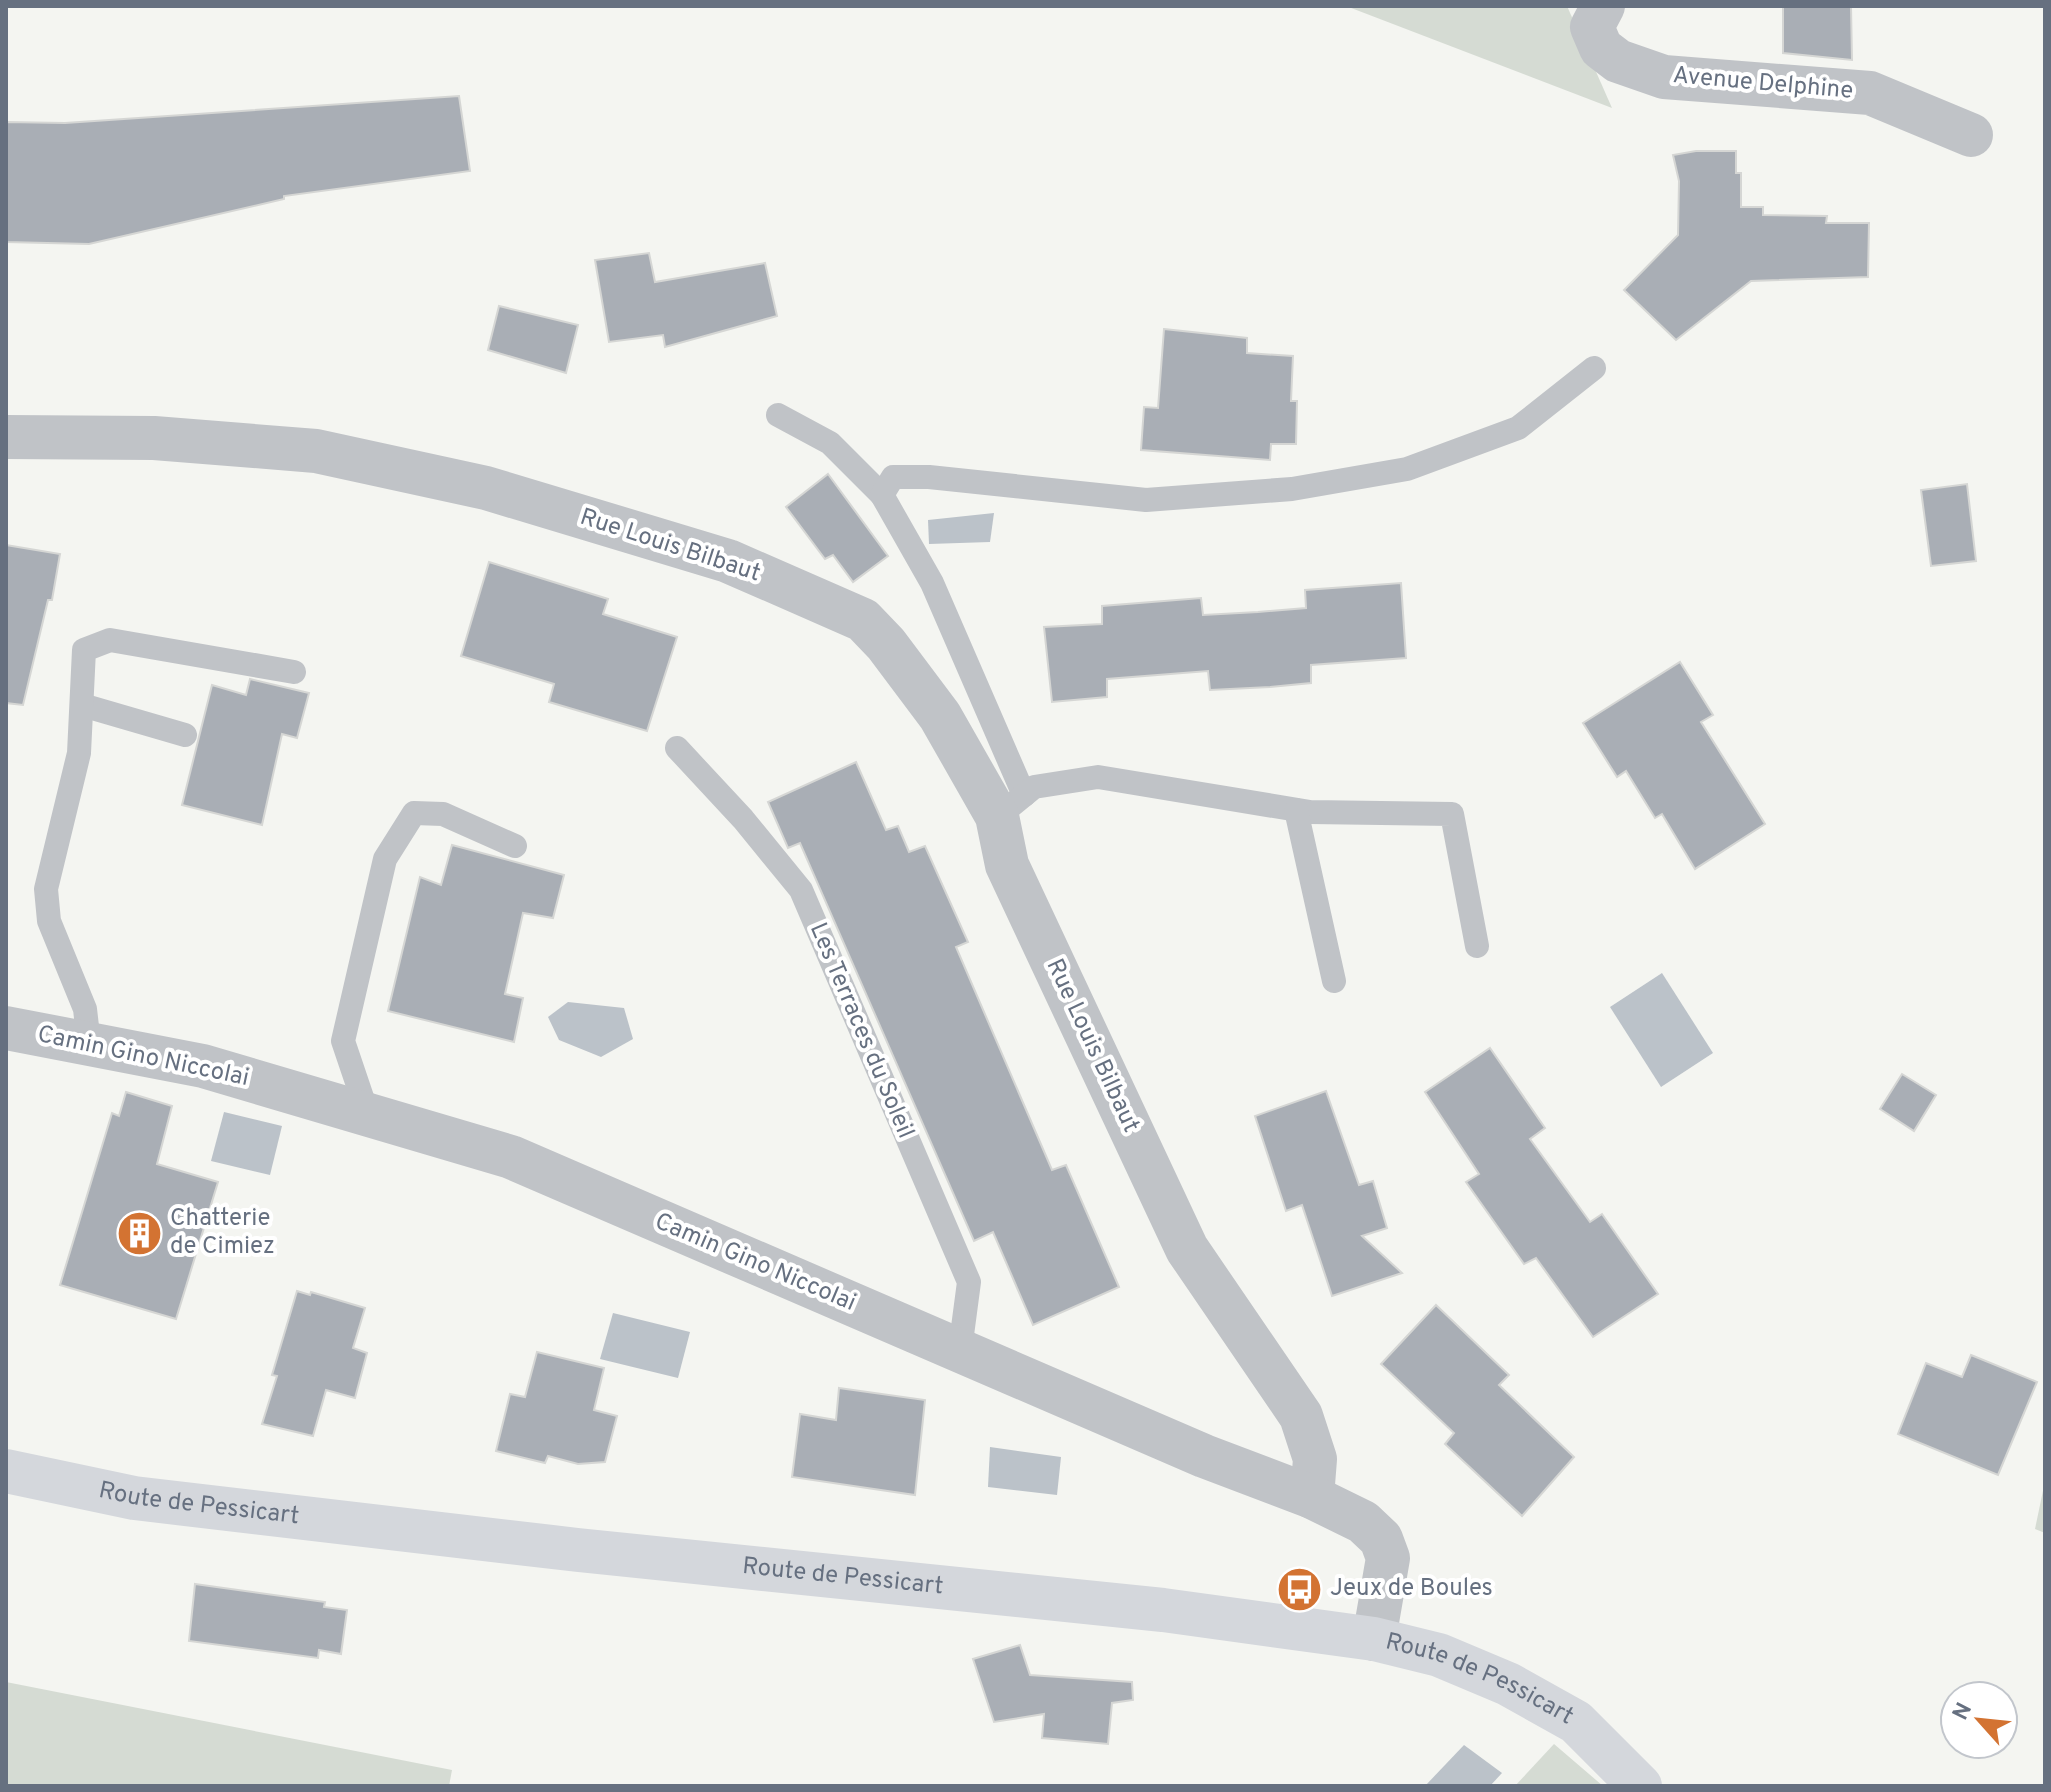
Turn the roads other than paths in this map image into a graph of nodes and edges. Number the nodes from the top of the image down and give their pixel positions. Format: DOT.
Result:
graph roads {
  1 [pos="1603,6"];
  2 [pos="1971,135"];
  3 [pos="1594,368"];
  4 [pos="778,415"];
  5 [pos="6,437"];
  6 [pos="882,495"];
  7 [pos="294,672"];
  8 [pos="82,705"];
  9 [pos="185,735"];
  10 [pos="677,748"];
  11 [pos="1010,806"];
  12 [pos="1296,810"];
  13 [pos="515,846"];
  14 [pos="1477,946"];
  15 [pos="1334,981"];
  16 [pos="6,1028"];
  17 [pos="89,1044"];
  18 [pos="368,1115"];
  19 [pos="960,1350"];
  20 [pos="6,1471"];
  21 [pos="1312,1497"];
  22 [pos="1374,1639"];
  23 [pos="1640,1786"];
  1 -- 2 [label="street, Avenue Delphine"];
  3 -- 6 [label="lane"];
  4 -- 6 [label="lane"];
  5 -- 11 [label="street, Rue Louis Bilbaut"];
  6 -- 11 [label="lane"];
  7 -- 8 [label="lane"];
  8 -- 9 [label="lane"];
  8 -- 17 [label="lane"];
  10 -- 19 [label="lane, Les Terraces du Soleil"];
  11 -- 12 [label="lane"];
  11 -- 21 [label="street, Rue Louis Bilbaut"];
  12 -- 14 [label="lane"];
  12 -- 15 [label="lane"];
  13 -- 18 [label="lane"];
  16 -- 17 [label="street, Camin Gino Niccolai"];
  17 -- 18 [label="street, Camin Gino Niccolai"];
  18 -- 19 [label="street, Camin Gino Niccolai"];
  19 -- 21 [label="street, Camin Gino Niccolai"];
  20 -- 22 [label="street, Route de Pessicart"];
  21 -- 22 [label="street, Camin Gino Niccolai"];
  22 -- 23 [label="street, Route de Pessicart"];
}
